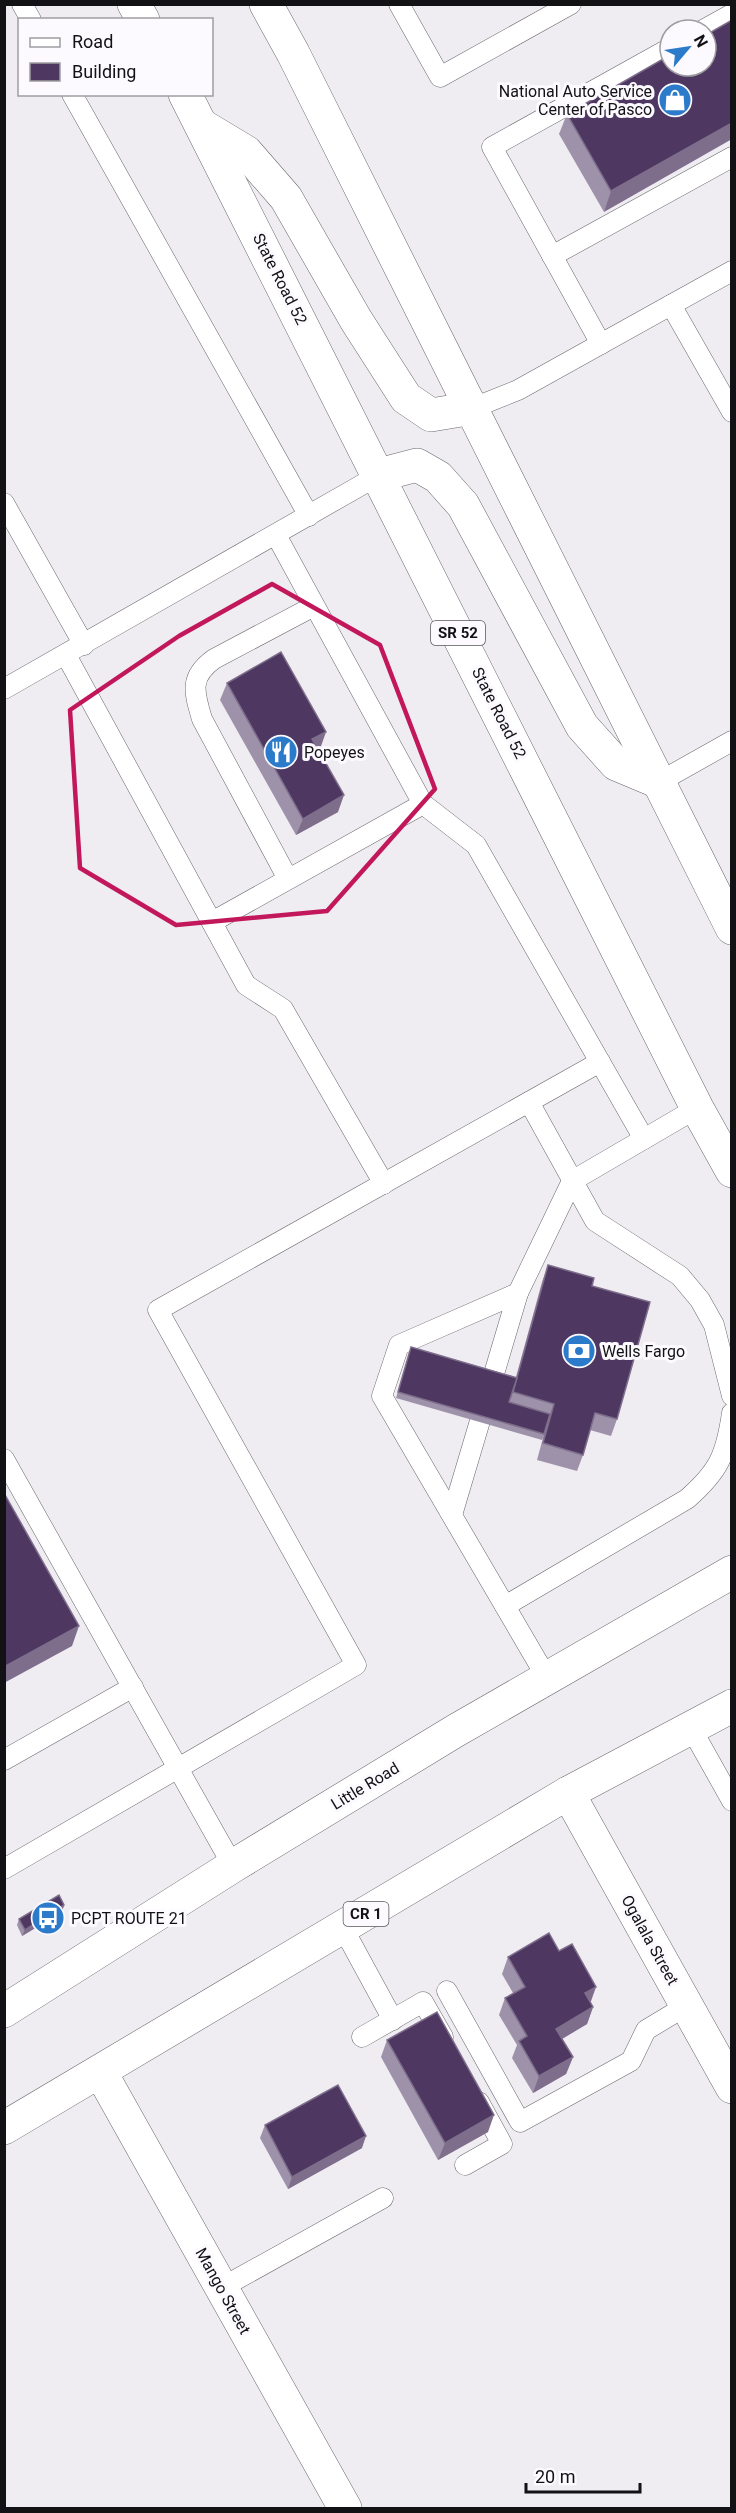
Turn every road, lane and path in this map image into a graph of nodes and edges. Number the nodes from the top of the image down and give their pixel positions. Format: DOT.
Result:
graph roads {
  1 [pos="22,4"];
  2 [pos="134,4"];
  3 [pos="266,4"];
  4 [pos="399,4"];
  5 [pos="571,4"];
  6 [pos="732,14"];
  7 [pos="30,18"];
  8 [pos="141,18"];
  9 [pos="718,22"];
  10 [pos="658,55"];
  11 [pos="73,96"];
  12 [pos="186,96"];
  13 [pos="201,125"];
  14 [pos="732,157"];
  15 [pos="552,256"];
  16 [pos="732,271"];
  17 [pos="671,305"];
  18 [pos="601,344"];
  19 [pos="473,408"];
  20 [pos="732,412"];
  21 [pos="379,475"];
  22 [pos="4,503"];
  23 [pos="309,516"];
  24 [pos="276,534"];
  25 [pos="314,606"];
  26 [pos="84,645"];
  27 [pos="66,655"];
  28 [pos="4,689"];
  29 [pos="732,741"];
  30 [pos="658,782"];
  31 [pos="423,804"];
  32 [pos="288,879"];
  33 [pos="728,914"];
  34 [pos="212,922"];
  35 [pos="600,1062"];
  36 [pos="529,1102"];
  37 [pos="697,1108"];
  38 [pos="644,1139"];
  39 [pos="732,1171"];
  40 [pos="572,1181"];
  41 [pos="384,1184"];
  42 [pos="518,1293"];
  43 [pos="732,1396"];
  44 [pos="732,1413"];
  45 [pos="4,1459"];
  46 [pos="452,1515"];
  47 [pos="732,1572"];
  48 [pos="505,1606"];
  49 [pos="547,1678"];
  50 [pos="133,1687"];
  51 [pos="732,1706"];
  52 [pos="691,1728"];
  53 [pos="4,1760"];
  54 [pos="178,1768"];
  55 [pos="568,1793"];
  56 [pos="732,1801"];
  57 [pos="233,1866"];
  58 [pos="4,1869"];
  59 [pos="343,1928"];
  60 [pos="447,1991"];
  61 [pos="686,2006"];
  62 [pos="4,2011"];
  63 [pos="393,2019"];
  64 [pos="362,2037"];
  65 [pos="451,2053"];
  66 [pos="101,2073"];
  67 [pos="468,2083"];
  68 [pos="732,2087"];
  69 [pos="4,2128"];
  70 [pos="465,2165"];
  71 [pos="383,2198"];
  72 [pos="221,2288"];
  73 [pos="345,2508"];
  1 -- 7 [label="lane"];
  2 -- 8 [label="main road"];
  3 -- 19 [label="main road"];
  4 -- 5 [label="lane"];
  6 -- 9 [label="lane"];
  10 -- 15 [label="lane"];
  11 -- 23 [label="lane"];
  12 -- 13 [label="main road, State Road 52 / SR 52"];
  13 -- 19 [label="main road"];
  13 -- 21 [label="main road, State Road 52 / SR 52"];
  14 -- 15 [label="lane"];
  15 -- 18 [label="lane"];
  16 -- 17 [label="lane"];
  17 -- 18 [label="lane"];
  17 -- 20 [label="lane"];
  18 -- 19 [label="lane"];
  19 -- 30 [label="main road"];
  21 -- 23 [label="lane"];
  21 -- 30 [label="main road"];
  21 -- 37 [label="main road, State Road 52 / SR 52"];
  22 -- 26 [label="lane"];
  23 -- 24 [label="lane"];
  24 -- 25 [label="lane"];
  24 -- 26 [label="lane"];
  25 -- 31 [label="lane"];
  25 -- 32 [label="lane"];
  26 -- 27 [label="lane"];
  27 -- 28 [label="lane"];
  27 -- 34 [label="lane"];
  29 -- 30 [label="lane"];
  30 -- 33 [label="main road"];
  31 -- 32 [label="lane"];
  31 -- 35 [label="lane"];
  32 -- 34 [label="lane"];
  34 -- 41 [label="lane"];
  35 -- 36 [label="lane"];
  35 -- 38 [label="lane"];
  36 -- 40 [label="lane"];
  36 -- 41 [label="lane"];
  37 -- 38 [label="lane"];
  37 -- 39 [label="main road, State Road 52 / SR 52"];
  38 -- 40 [label="lane"];
  40 -- 42 [label="lane"];
  40 -- 43 [label="lane"];
  41 -- 54 [label="lane"];
  42 -- 46 [label="lane"];
  42 -- 46 [label="lane"];
  44 -- 48 [label="lane"];
  45 -- 50 [label="lane"];
  46 -- 48 [label="lane"];
  47 -- 49 [label="main road, Little Road"];
  48 -- 49 [label="lane"];
  49 -- 57 [label="main road, Little Road"];
  50 -- 53 [label="lane"];
  50 -- 54 [label="lane"];
  51 -- 52 [label="main road, CR 1"];
  52 -- 55 [label="main road, CR 1"];
  52 -- 56 [label="lane"];
  54 -- 57 [label="lane"];
  54 -- 58 [label="lane"];
  55 -- 59 [label="main road, CR 1"];
  55 -- 61 [label="main road, Ogalala Street"];
  57 -- 62 [label="main road, Little Road"];
  59 -- 63 [label="lane"];
  59 -- 66 [label="main road, CR 1"];
  60 -- 61 [label="lane"];
  61 -- 68 [label="main road, Ogalala Street"];
  63 -- 64 [label="lane"];
  63 -- 65 [label="lane"];
  66 -- 69 [label="main road, CR 1"];
  66 -- 72 [label="main road, Mango Street"];
  67 -- 70 [label="lane"];
  71 -- 72 [label="lane"];
  72 -- 73 [label="main road, Mango Street"];
}
